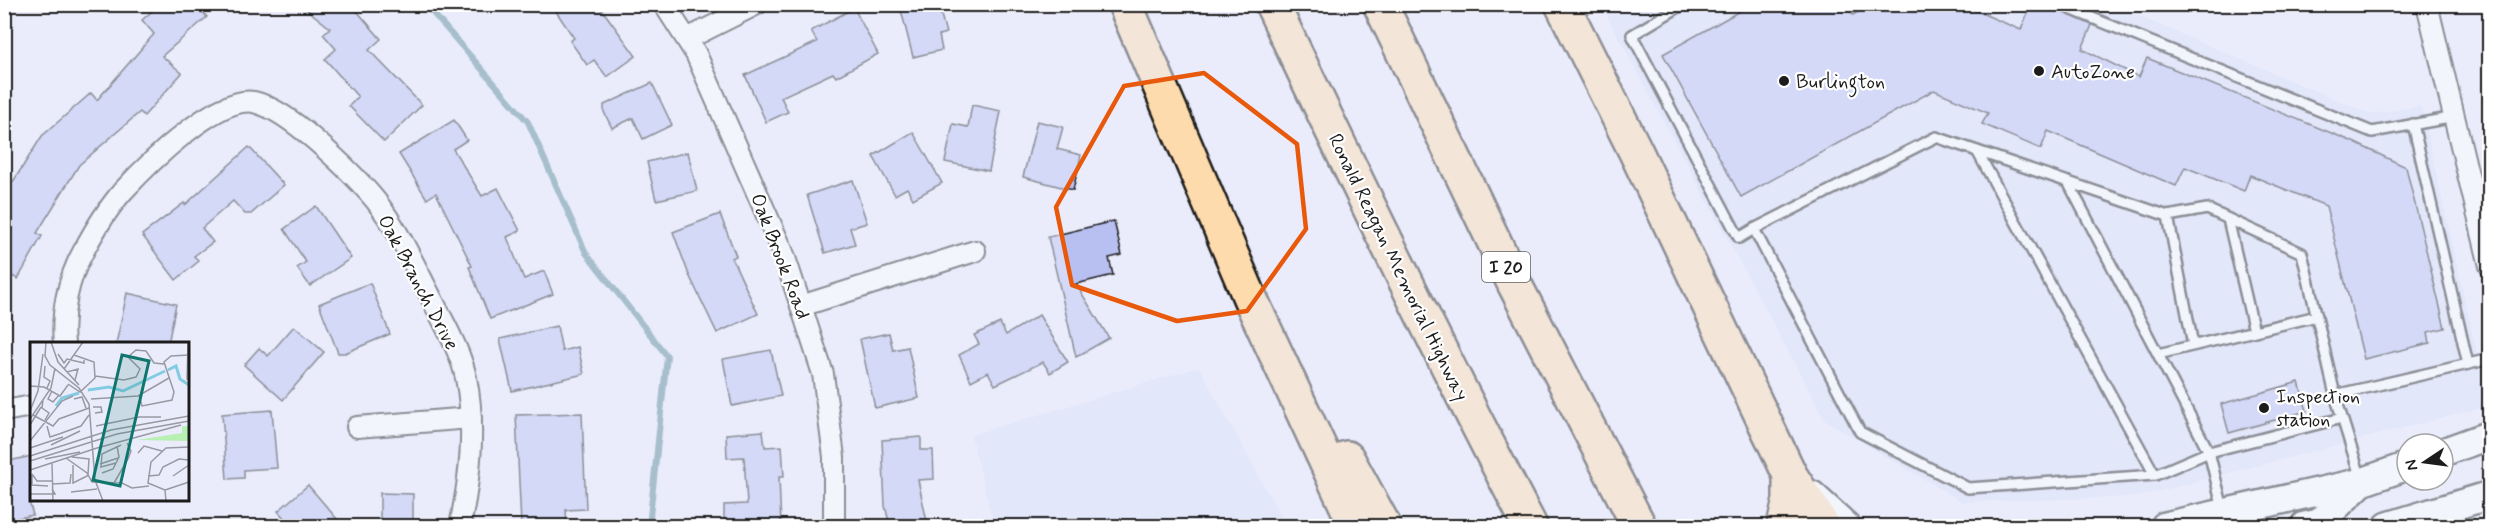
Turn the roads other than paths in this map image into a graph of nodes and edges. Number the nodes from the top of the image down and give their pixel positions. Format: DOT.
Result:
graph roads {
  1 [pos="664,4"];
  2 [pos="757,4"];
  3 [pos="1125,4"];
  4 [pos="1272,4"];
  5 [pos="1380,4"];
  6 [pos="1562,4"];
  7 [pos="1684,4"];
  8 [pos="2058,4"];
  9 [pos="2427,4"];
  10 [pos="687,39"];
  11 [pos="2455,117"];
  12 [pos="2413,124"];
  13 [pos="1977,151"];
  14 [pos="2068,182"];
  15 [pos="2168,216"];
  16 [pos="2228,219"];
  17 [pos="1754,229"];
  18 [pos="975,251"];
  19 [pos="2490,266"];
  20 [pos="1250,298"];
  21 [pos="801,306"];
  22 [pos="2317,316"];
  23 [pos="2254,331"];
  24 [pos="64,342"];
  25 [pos="2193,345"];
  26 [pos="2158,354"];
  27 [pos="2490,359"];
  28 [pos="2468,364"];
  29 [pos="2335,395"];
  30 [pos="30,406"];
  31 [pos="4,411"];
  32 [pos="471,418"];
  33 [pos="2342,418"];
  34 [pos="357,427"];
  35 [pos="2490,435"];
  36 [pos="2455,448"];
  37 [pos="2209,452"];
  38 [pos="2395,470"];
  39 [pos="1790,475"];
  40 [pos="2155,475"];
  41 [pos="2362,482"];
  42 [pos="2490,495"];
  43 [pos="2217,520"];
  44 [pos="460,526"];
  45 [pos="834,526"];
  46 [pos="1356,526"];
  47 [pos="1384,526"];
  48 [pos="1530,526"];
  49 [pos="1639,526"];
  50 [pos="1784,526"];
  51 [pos="1823,526"];
  52 [pos="1846,526"];
  53 [pos="2165,526"];
  54 [pos="2305,526"];
  55 [pos="2388,526"];
  1 -- 10 [label="street, Oak Brook Road"];
  2 -- 10 [label="street"];
  3 -- 20 [label="highway"];
  4 -- 48 [label="highway, Ronald Reagan Memorial Highway"];
  5 -- 49 [label="highway, I 20"];
  6 -- 39 [label="highway"];
  7 -- 17 [label="lane"];
  8 -- 12 [label="lane"];
  9 -- 11 [label="street"];
  10 -- 21 [label="street, Oak Brook Road"];
  11 -- 12 [label="lane"];
  11 -- 19 [label="street"];
  12 -- 28 [label="lane"];
  13 -- 14 [label="lane"];
  13 -- 17 [label="lane"];
  13 -- 40 [label="lane"];
  14 -- 15 [label="lane"];
  14 -- 26 [label="lane"];
  15 -- 16 [label="lane"];
  15 -- 25 [label="lane"];
  16 -- 22 [label="lane"];
  16 -- 23 [label="lane"];
  17 -- 40 [label="lane"];
  18 -- 21 [label="street"];
  20 -- 46 [label="highway"];
  20 -- 47 [label="highway"];
  21 -- 45 [label="street, Oak Brook Road"];
  22 -- 23 [label="lane"];
  22 -- 29 [label="lane"];
  23 -- 25 [label="lane"];
  24 -- 32 [label="street, Oak Branch Drive"];
  25 -- 26 [label="lane"];
  26 -- 37 [label="lane"];
  27 -- 28 [label="lane"];
  28 -- 29 [label="lane"];
  29 -- 33 [label="lane"];
  30 -- 31 [label="street"];
  32 -- 34 [label="street"];
  32 -- 44 [label="street, Oak Branch Drive"];
  33 -- 37 [label="lane"];
  33 -- 41 [label="lane"];
  35 -- 36 [label="main road"];
  37 -- 40 [label="lane"];
  37 -- 43 [label="lane"];
  38 -- 41 [label="main road"];
  39 -- 50 [label="highway"];
  39 -- 51 [label="highway"];
  39 -- 52 [label="main road"];
  41 -- 43 [label="main road"];
  41 -- 54 [label="main road"];
  42 -- 55 [label="main road"];
  43 -- 53 [label="main road"];
}
